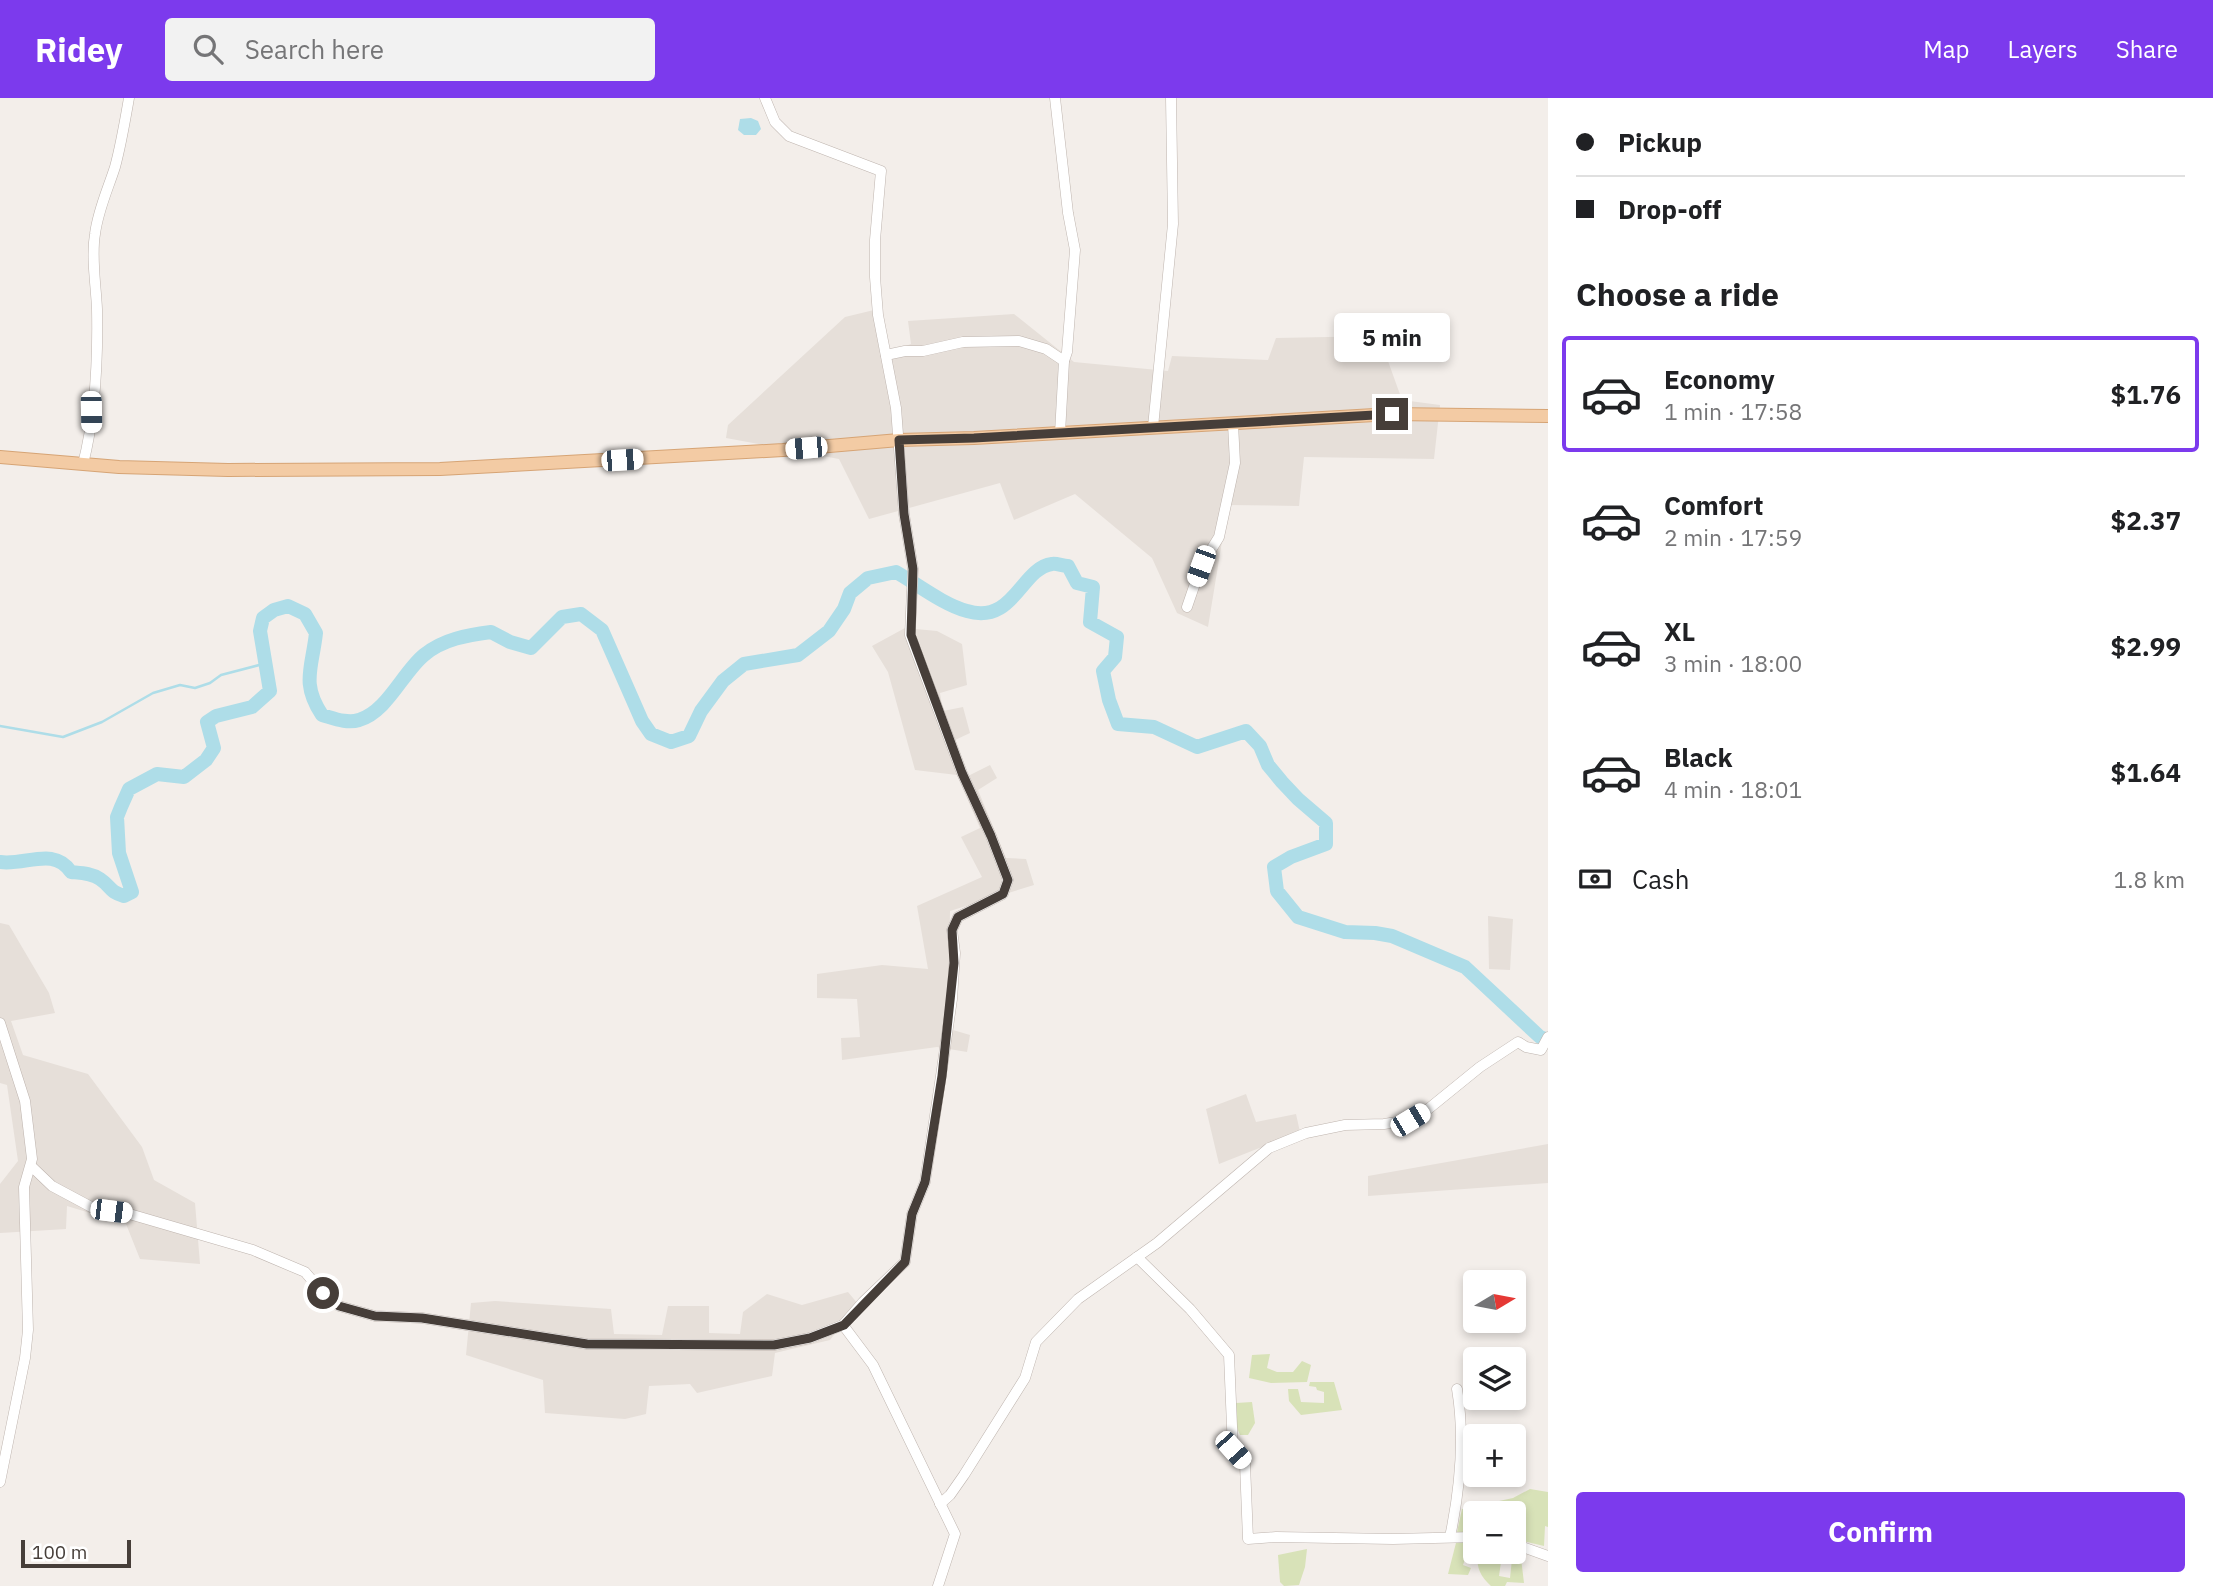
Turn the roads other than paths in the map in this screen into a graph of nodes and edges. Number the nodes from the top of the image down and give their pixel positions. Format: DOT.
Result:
graph roads {
  1 [pos="129,98"];
  2 [pos="765,98"];
  3 [pos="1055,98"];
  4 [pos="1171,98"];
  5 [pos="886,355"];
  6 [pos="1064,361"];
  7 [pos="1548,416"];
  8 [pos="1233,424"];
  9 [pos="1153,427"];
  10 [pos="1060,433"];
  11 [pos="899,440"];
  12 [pos="0,457"];
  13 [pos="83,464"];
  14 [pos="1186,607"];
  15 [pos="0,1023"];
  16 [pos="1548,1037"];
  17 [pos="31,1166"];
  18 [pos="1137,1257"];
  19 [pos="844,1325"];
  20 [pos="1457,1389"];
  21 [pos="3,1461"];
  22 [pos="0,1482"];
  23 [pos="940,1504"];
  24 [pos="1463,1536"];
  25 [pos="1450,1537"];
  26 [pos="1526,1548"];
  27 [pos="1548,1556"];
  28 [pos="938,1586"];
  1 -- 13 [label="street"];
  2 -- 5 [label="street"];
  3 -- 6 [label="street"];
  4 -- 9 [label="street"];
  5 -- 6 [label="street"];
  5 -- 11 [label="street"];
  6 -- 10 [label="street"];
  7 -- 8 [label="main road"];
  8 -- 9 [label="main road"];
  8 -- 14 [label="street"];
  9 -- 10 [label="main road"];
  10 -- 11 [label="main road"];
  11 -- 13 [label="main road"];
  11 -- 19 [label="street"];
  12 -- 13 [label="main road"];
  15 -- 17 [label="street"];
  16 -- 18 [label="street"];
  17 -- 19 [label="street"];
  17 -- 21 [label="street"];
  18 -- 23 [label="street"];
  18 -- 25 [label="street"];
  19 -- 23 [label="street"];
  20 -- 25 [label="street"];
  21 -- 22 [label="street"];
  23 -- 28 [label="street"];
  24 -- 25 [label="street"];
  26 -- 27 [label="street"];
}
